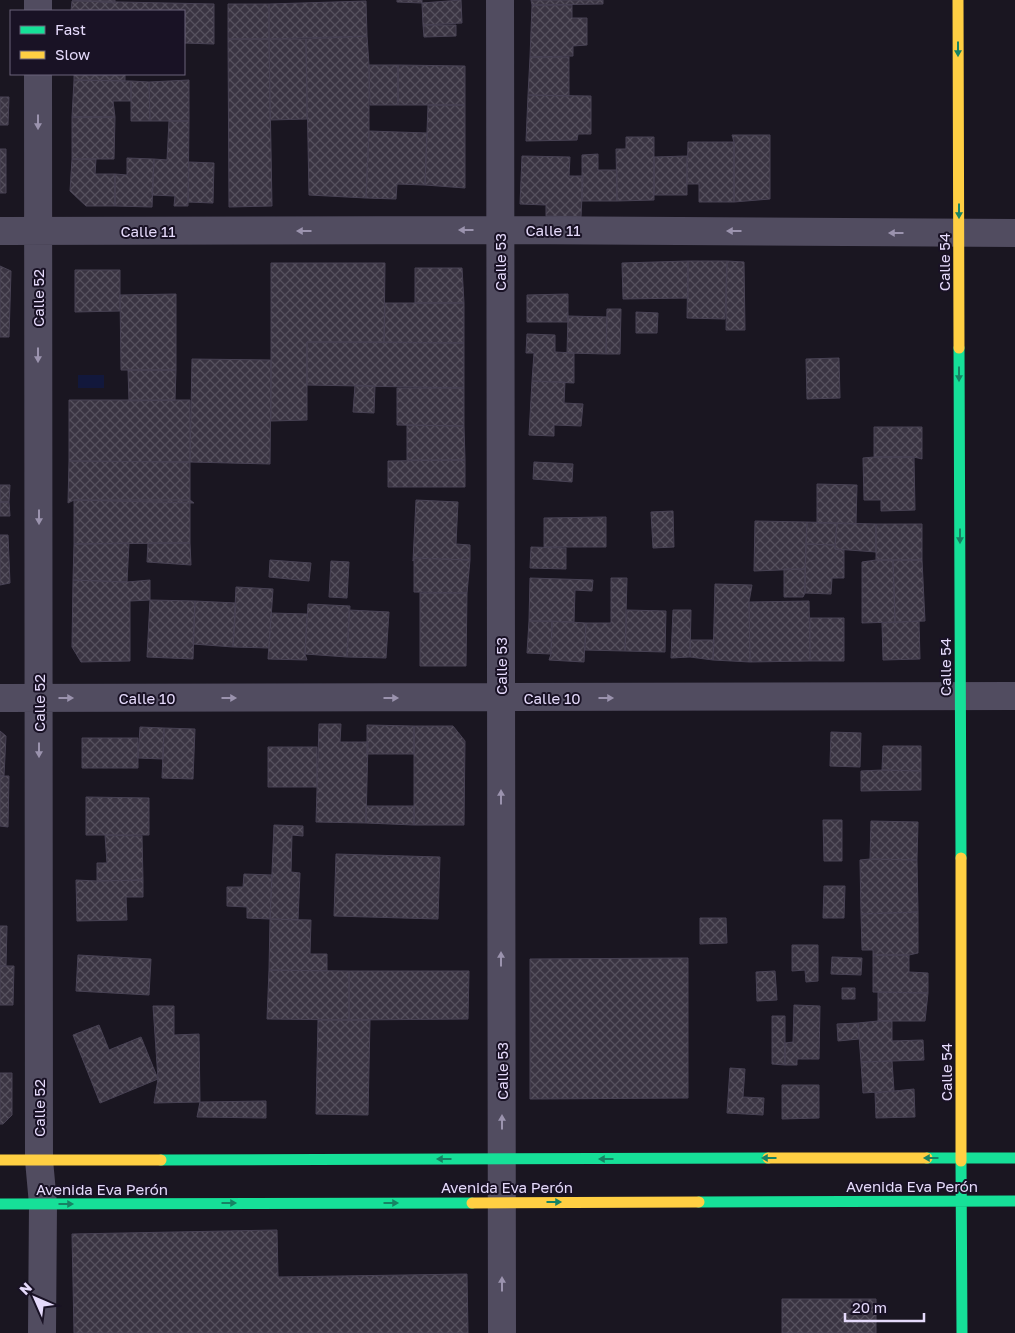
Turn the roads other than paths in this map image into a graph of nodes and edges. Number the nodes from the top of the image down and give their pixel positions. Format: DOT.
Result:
graph roads {
  1 [pos="500,0"];
  2 [pos="958,0"];
  3 [pos="38,75"];
  4 [pos="500,230"];
  5 [pos="0,231"];
  6 [pos="38,231"];
  7 [pos="959,233"];
  8 [pos="1015,233"];
  9 [pos="960,696"];
  10 [pos="1015,696"];
  11 [pos="0,698"];
  12 [pos="38,698"];
  13 [pos="501,698"];
  14 [pos="961,1158"];
  15 [pos="1015,1158"];
  16 [pos="502,1159"];
  17 [pos="0,1160"];
  18 [pos="39,1160"];
  19 [pos="961,1201"];
  20 [pos="1015,1201"];
  21 [pos="502,1202"];
  22 [pos="0,1204"];
  23 [pos="43,1204"];
  24 [pos="42,1333"];
  25 [pos="502,1333"];
  26 [pos="962,1333"];
  1 -- 4 [label="street, Calle 53"];
  2 -- 7 [label="main road, Calle 54, one-way"];
  3 -- 6 [label="street, Calle 52, one-way"];
  4 -- 6 [label="street, Calle 11, one-way"];
  7 -- 4 [label="street, Calle 11, one-way"];
  4 -- 13 [label="street, Calle 53"];
  5 -- 6 [label="street, Calle 11"];
  6 -- 12 [label="street, Calle 52, one-way"];
  7 -- 8 [label="street, Calle 11"];
  7 -- 9 [label="main road, Calle 54, one-way"];
  9 -- 10 [label="street, Calle 10"];
  13 -- 9 [label="street, Calle 10, one-way"];
  9 -- 14 [label="main road, Calle 54"];
  11 -- 12 [label="street, Calle 10"];
  12 -- 13 [label="street, Calle 10, one-way"];
  12 -- 18 [label="street, Calle 52, one-way"];
  16 -- 13 [label="street, Calle 53, one-way"];
  14 -- 15 [label="main road, Avenida Eva Perón"];
  14 -- 16 [label="main road, Avenida Eva Perón, one-way"];
  14 -- 19 [label="main road, Calle 54"];
  16 -- 18 [label="main road, Avenida Eva Perón, one-way"];
  16 -- 21 [label="street, Calle 53"];
  17 -- 18 [label="main road, Avenida Eva Perón"];
  18 -- 23 [label="street, Calle 52"];
  19 -- 20 [label="main road, Avenida Eva Perón"];
  21 -- 19 [label="main road, Avenida Eva Perón, one-way"];
  19 -- 26 [label="main road, Calle 54"];
  23 -- 21 [label="main road, Avenida Eva Perón, one-way"];
  25 -- 21 [label="street, Calle 53, one-way"];
  22 -- 23 [label="main road, Avenida Eva Perón"];
  23 -- 24 [label="street, Calle 52"];
}
